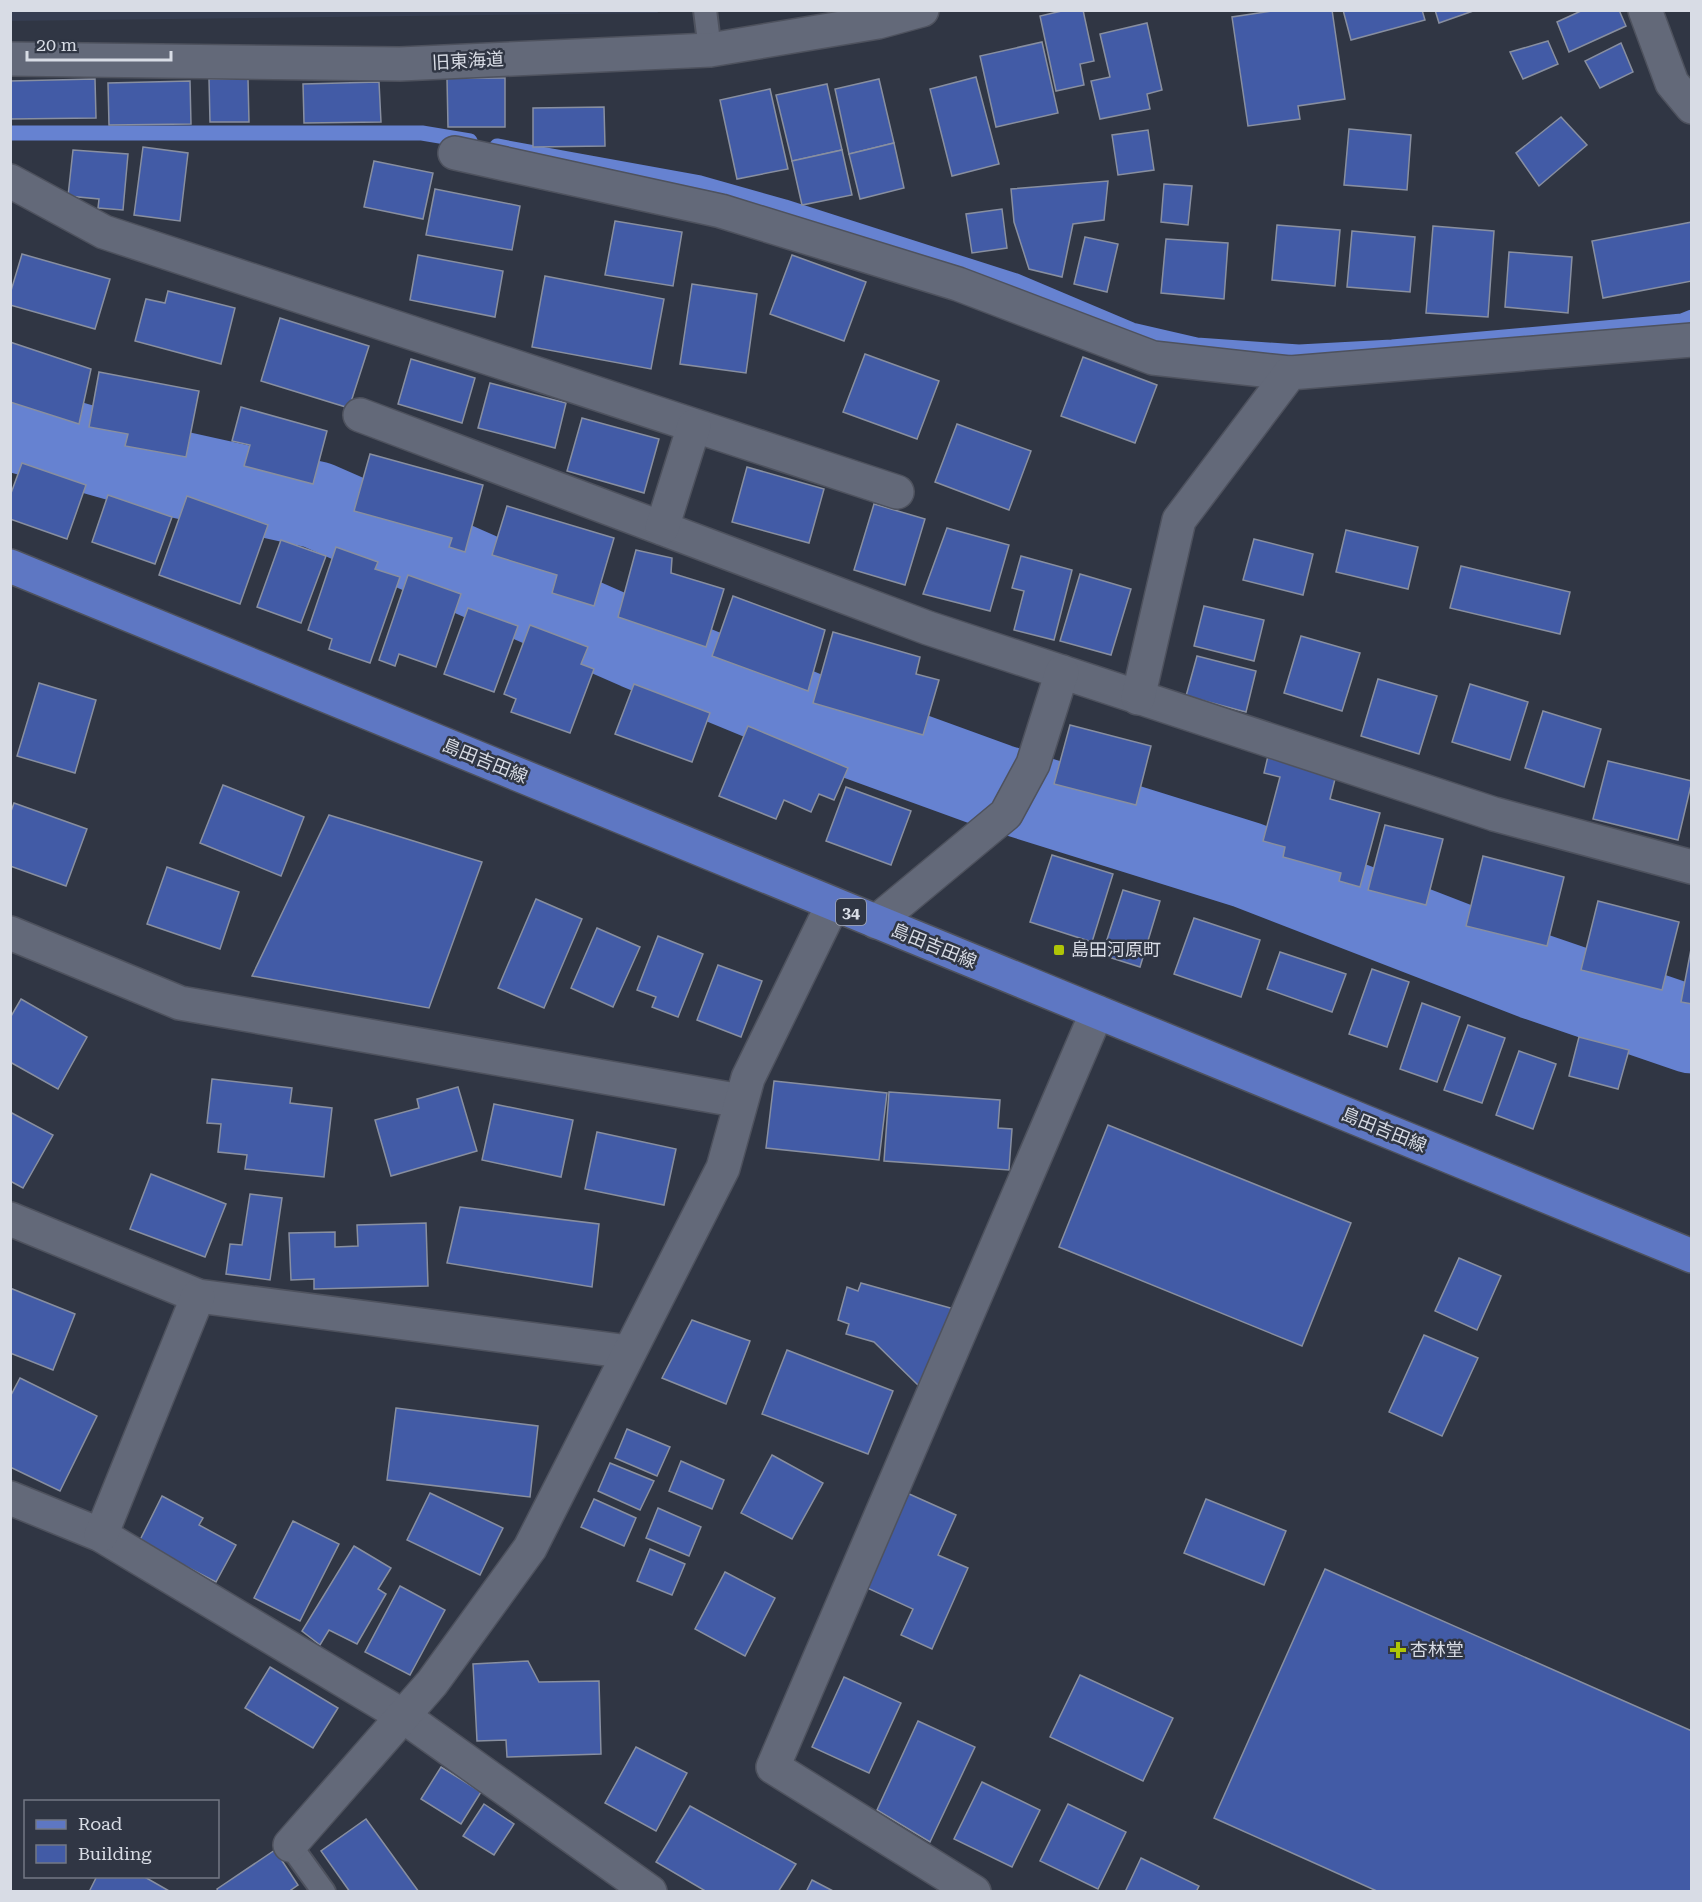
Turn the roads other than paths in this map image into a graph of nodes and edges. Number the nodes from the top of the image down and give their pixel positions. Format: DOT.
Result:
graph roads {
  1 [pos="705,10"];
  2 [pos="922,10"];
  3 [pos="1645,10"];
  4 [pos="710,50"];
  5 [pos="10,59"];
  6 [pos="1692,107"];
  7 [pos="455,153"];
  8 [pos="10,181"];
  9 [pos="1692,339"];
  10 [pos="1290,373"];
  11 [pos="360,415"];
  12 [pos="694,426"];
  13 [pos="897,492"];
  14 [pos="662,528"];
  15 [pos="10,566"];
  16 [pos="1062,672"];
  17 [pos="1138,698"];
  18 [pos="1692,867"];
  19 [pos="832,904"];
  20 [pos="876,922"];
  21 [pos="10,933"];
  22 [pos="1097,1012"];
  23 [pos="741,1101"];
  24 [pos="10,1219"];
  25 [pos="1692,1256"];
  26 [pos="198,1296"];
  27 [pos="629,1352"];
  28 [pos="10,1498"];
  29 [pos="101,1535"];
  30 [pos="403,1716"];
  31 [pos="290,1845"];
  32 [pos="324,1892"];
  33 [pos="650,1892"];
  34 [pos="974,1892"];
  1 -- 4 [label="lane"];
  2 -- 4 [label="street, 旧東海道"];
  3 -- 6 [label="street"];
  4 -- 5 [label="street, 旧東海道"];
  7 -- 10 [label="street"];
  8 -- 12 [label="street"];
  9 -- 10 [label="street"];
  10 -- 17 [label="street"];
  11 -- 14 [label="street"];
  12 -- 13 [label="street"];
  12 -- 14 [label="street"];
  14 -- 16 [label="street"];
  15 -- 19 [label="main road, 島田吉田線 / 34"];
  16 -- 17 [label="street"];
  16 -- 20 [label="street"];
  17 -- 18 [label="street"];
  19 -- 20 [label="main road, 島田吉田線 / 34"];
  19 -- 23 [label="street"];
  20 -- 22 [label="main road, 島田吉田線 / 34"];
  21 -- 23 [label="street"];
  22 -- 25 [label="main road, 島田吉田線 / 34"];
  22 -- 34 [label="street"];
  23 -- 27 [label="street"];
  24 -- 26 [label="street"];
  26 -- 27 [label="street"];
  26 -- 29 [label="street"];
  27 -- 30 [label="street"];
  28 -- 29 [label="street"];
  29 -- 30 [label="street"];
  30 -- 31 [label="street"];
  30 -- 33 [label="street"];
  31 -- 32 [label="lane"];
}
